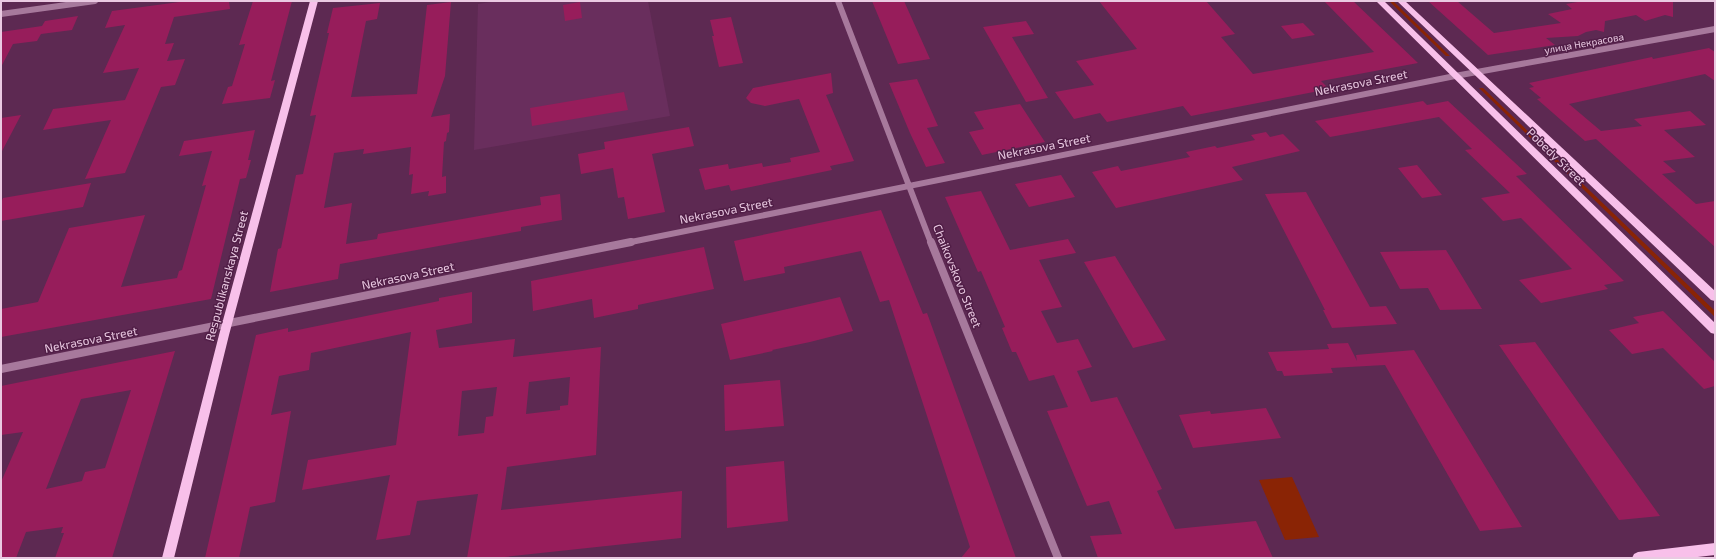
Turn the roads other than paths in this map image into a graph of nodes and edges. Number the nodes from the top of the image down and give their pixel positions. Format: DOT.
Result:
graph roads {
  1 [pos="95,1"];
  2 [pos="314,1"];
  3 [pos="838,1"];
  4 [pos="1380,1"];
  5 [pos="1401,1"];
  6 [pos="1,14"];
  7 [pos="1715,29"];
  8 [pos="1476,72"];
  9 [pos="1455,76"];
  10 [pos="908,186"];
  11 [pos="1715,297"];
  12 [pos="227,324"];
  13 [pos="1715,330"];
  14 [pos="1,369"];
  15 [pos="1715,549"];
  16 [pos="168,558"];
  17 [pos="1058,558"];
  18 [pos="1638,558"];
  1 -- 6 [label="street"];
  2 -- 12 [label="main road, Respublikanskaya Street"];
  3 -- 10 [label="street, Chaikovskovo Street"];
  4 -- 9 [label="main road, Pobedy Street"];
  5 -- 8 [label="main road, Pobedy Street"];
  7 -- 8 [label="street, улица Некрасова"];
  8 -- 9 [label="street, улица Некрасова"];
  8 -- 11 [label="main road, Pobedy Street"];
  9 -- 10 [label="street, Nekrasova Street"];
  9 -- 13 [label="main road, Pobedy Street"];
  10 -- 12 [label="street, Nekrasova Street"];
  10 -- 17 [label="street, Chaikovskovo Street"];
  12 -- 14 [label="street, Nekrasova Street"];
  12 -- 16 [label="main road, Respublikanskaya Street"];
  15 -- 18 [label="main road"];
}
